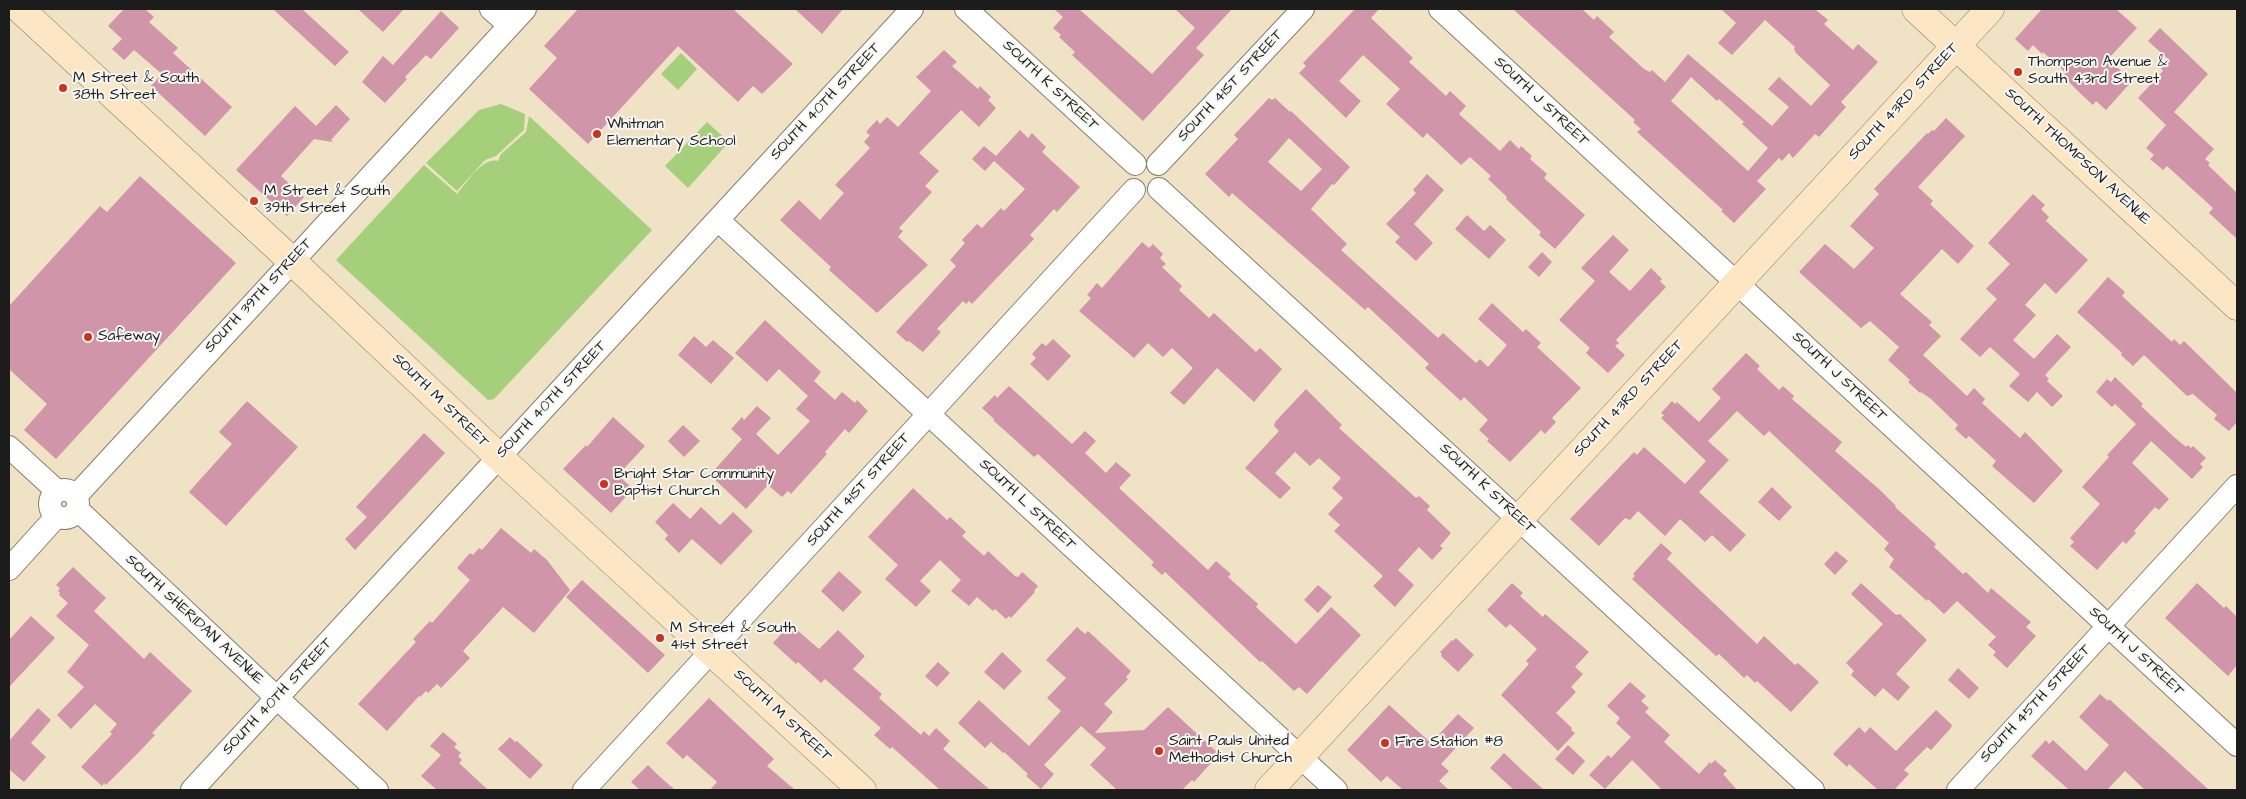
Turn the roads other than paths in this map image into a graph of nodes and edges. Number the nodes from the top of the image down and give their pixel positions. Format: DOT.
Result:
graph roads {
  1 [pos="20,9"];
  2 [pos="491,9"];
  3 [pos="525,9"];
  4 [pos="912,9"];
  5 [pos="966,9"];
  6 [pos="1303,9"];
  7 [pos="1440,9"];
  8 [pos="1916,9"];
  9 [pos="1990,9"];
  10 [pos="509,25"];
  11 [pos="1956,46"];
  12 [pos="1135,164"];
  13 [pos="1158,164"];
  14 [pos="1159,189"];
  15 [pos="1134,190"];
  16 [pos="718,220"];
  17 [pos="292,261"];
  18 [pos="1737,282"];
  19 [pos="2237,306"];
  20 [pos="928,414"];
  21 [pos="9,448"];
  22 [pos="499,457"];
  23 [pos="2237,486"];
  24 [pos="67,503"];
  25 [pos="1519,519"];
  26 [pos="9,569"];
  27 [pos="2108,626"];
  28 [pos="711,651"];
  29 [pos="276,698"];
  30 [pos="2237,745"];
  31 [pos="1300,757"];
  32 [pos="192,790"];
  33 [pos="377,790"];
  34 [pos="584,790"];
  35 [pos="862,790"];
  36 [pos="1269,790"];
  37 [pos="1336,790"];
  38 [pos="1813,790"];
  39 [pos="1958,790"];
  1 -- 17 [label="street, SOUTH M STREET"];
  2 -- 10 [label="street"];
  3 -- 10 [label="street, SOUTH 39TH STREET"];
  4 -- 16 [label="street, SOUTH 40TH STREET"];
  5 -- 12 [label="street, SOUTH K STREET"];
  6 -- 13 [label="street, SOUTH 41ST STREET"];
  7 -- 18 [label="street, SOUTH J STREET"];
  8 -- 11 [label="street, SOUTH THOMPSON AVENUE"];
  9 -- 11 [label="street, SOUTH 43RD STREET"];
  10 -- 17 [label="street, SOUTH 39TH STREET"];
  11 -- 18 [label="street, SOUTH 43RD STREET"];
  11 -- 19 [label="street, SOUTH THOMPSON AVENUE"];
  12 -- 13 [label="street"];
  12 -- 15 [label="street"];
  13 -- 14 [label="street"];
  14 -- 15 [label="street"];
  14 -- 25 [label="street, SOUTH K STREET"];
  15 -- 20 [label="street, SOUTH 41ST STREET"];
  16 -- 20 [label="street, SOUTH L STREET"];
  16 -- 22 [label="street, SOUTH 40TH STREET"];
  17 -- 22 [label="street, SOUTH M STREET"];
  17 -- 24 [label="street, SOUTH 39TH STREET"];
  18 -- 25 [label="street, SOUTH 43RD STREET"];
  18 -- 27 [label="street, SOUTH J STREET"];
  20 -- 28 [label="street, SOUTH 41ST STREET"];
  20 -- 31 [label="street, SOUTH L STREET"];
  21 -- 24 [label="street, SOUTH SHERIDAN AVENUE"];
  22 -- 28 [label="street, SOUTH M STREET"];
  22 -- 29 [label="street, SOUTH 40TH STREET"];
  23 -- 27 [label="street, SOUTH 45TH STREET"];
  24 -- 26 [label="street, SOUTH 39TH STREET"];
  24 -- 29 [label="street, SOUTH SHERIDAN AVENUE"];
  25 -- 31 [label="street, SOUTH 43RD STREET"];
  25 -- 38 [label="street, SOUTH K STREET"];
  27 -- 30 [label="street, SOUTH J STREET"];
  27 -- 39 [label="street, SOUTH 45TH STREET"];
  28 -- 34 [label="street, SOUTH 41ST STREET"];
  28 -- 35 [label="street, SOUTH M STREET"];
  29 -- 32 [label="street, SOUTH 40TH STREET"];
  29 -- 33 [label="street, SOUTH SHERIDAN AVENUE"];
  31 -- 36 [label="street, SOUTH 43RD STREET"];
  31 -- 37 [label="street, SOUTH L STREET"];
}
